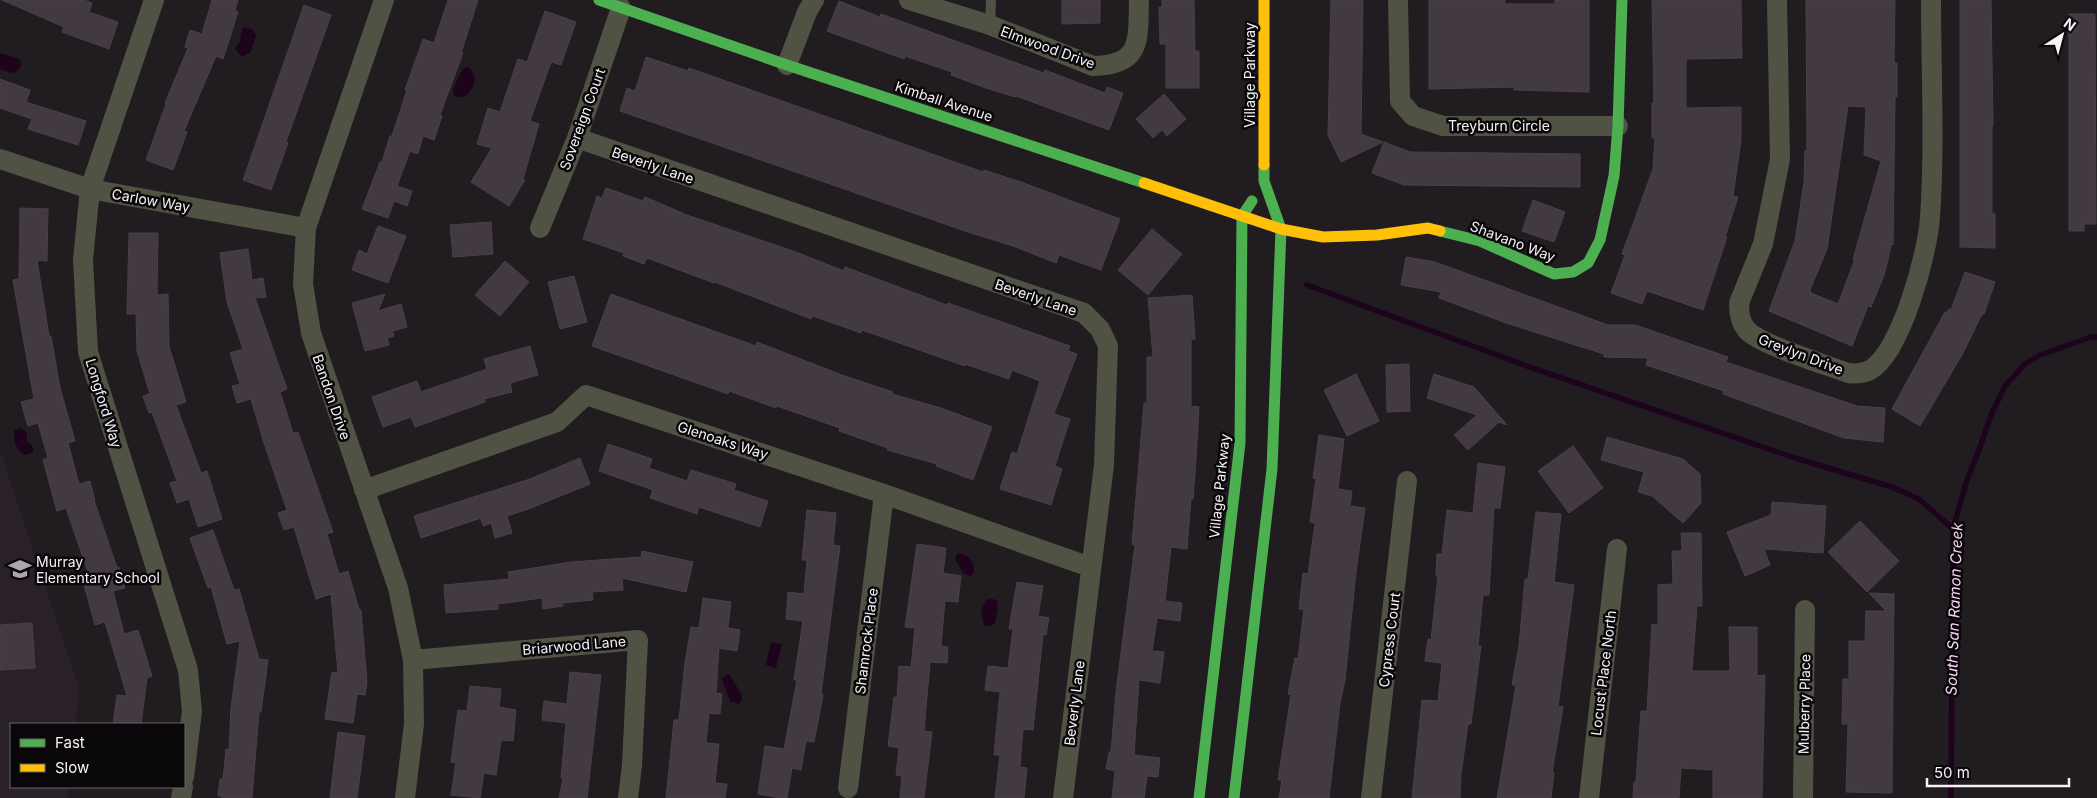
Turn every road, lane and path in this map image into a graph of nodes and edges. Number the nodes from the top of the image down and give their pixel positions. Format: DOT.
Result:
graph roads {
  1 [pos="154,0"];
  2 [pos="384,0"];
  3 [pos="599,0"];
  4 [pos="814,0"];
  5 [pos="909,0"];
  6 [pos="991,0"];
  7 [pos="1139,0"];
  8 [pos="1264,0"];
  9 [pos="1398,0"];
  10 [pos="1622,0"];
  11 [pos="1777,0"];
  12 [pos="1931,0"];
  13 [pos="621,8"];
  14 [pos="990,25"];
  15 [pos="786,65"];
  16 [pos="1618,126"];
  17 [pos="577,138"];
  18 [pos="0,159"];
  19 [pos="1264,181"];
  20 [pos="90,189"];
  21 [pos="1242,216"];
  22 [pos="306,228"];
  23 [pos="540,228"];
  24 [pos="1281,229"];
  25 [pos="1408,481"];
  26 [pos="364,490"];
  27 [pos="884,494"];
  28 [pos="1617,549"];
  29 [pos="1090,567"];
  30 [pos="1805,610"];
  31 [pos="412,660"];
  32 [pos="185,769"];
  33 [pos="848,788"];
  34 [pos="405,798"];
  35 [pos="628,798"];
  36 [pos="1063,798"];
  37 [pos="1199,798"];
  38 [pos="1234,798"];
  39 [pos="1371,798"];
  40 [pos="1589,798"];
  41 [pos="1802,798"];
  1 -- 20 [label="street, Longford Way"];
  2 -- 22 [label="street, Bandon Drive"];
  3 -- 13 [label="street, Kimball Avenue"];
  4 -- 15 [label="street"];
  5 -- 14 [label="street, Elmwood Drive"];
  6 -- 14 [label="lane"];
  7 -- 14 [label="street, Elmwood Drive"];
  8 -- 19 [label="street, Village Parkway"];
  9 -- 16 [label="street, Treyburn Circle"];
  10 -- 16 [label="street, Shavano Way"];
  11 -- 12 [label="street, Greylyn Drive"];
  13 -- 15 [label="street, Kimball Avenue"];
  13 -- 17 [label="street, Sovereign Court"];
  15 -- 21 [label="street, Kimball Avenue"];
  16 -- 24 [label="street, Shavano Way"];
  17 -- 23 [label="street, Sovereign Court"];
  17 -- 29 [label="street, Beverly Lane"];
  18 -- 20 [label="street, Carlow Way"];
  19 -- 21 [label="street"];
  19 -- 24 [label="street, Village Parkway"];
  20 -- 22 [label="street, Carlow Way"];
  20 -- 32 [label="street, Longford Way"];
  21 -- 24 [label="street, Kimball Avenue"];
  21 -- 37 [label="street, Village Parkway"];
  22 -- 26 [label="street, Bandon Drive"];
  24 -- 38 [label="street, Village Parkway"];
  25 -- 39 [label="street, Cypress Court"];
  26 -- 27 [label="street, Glenoaks Way"];
  26 -- 31 [label="street, Bandon Drive"];
  27 -- 29 [label="street, Glenoaks Way"];
  27 -- 33 [label="street, Shamrock Place"];
  28 -- 40 [label="street, Locust Place North"];
  29 -- 36 [label="street, Beverly Lane"];
  30 -- 41 [label="street, Mulberry Place"];
  31 -- 34 [label="street, Bandon Drive"];
  31 -- 35 [label="street, Briarwood Lane"];
}
